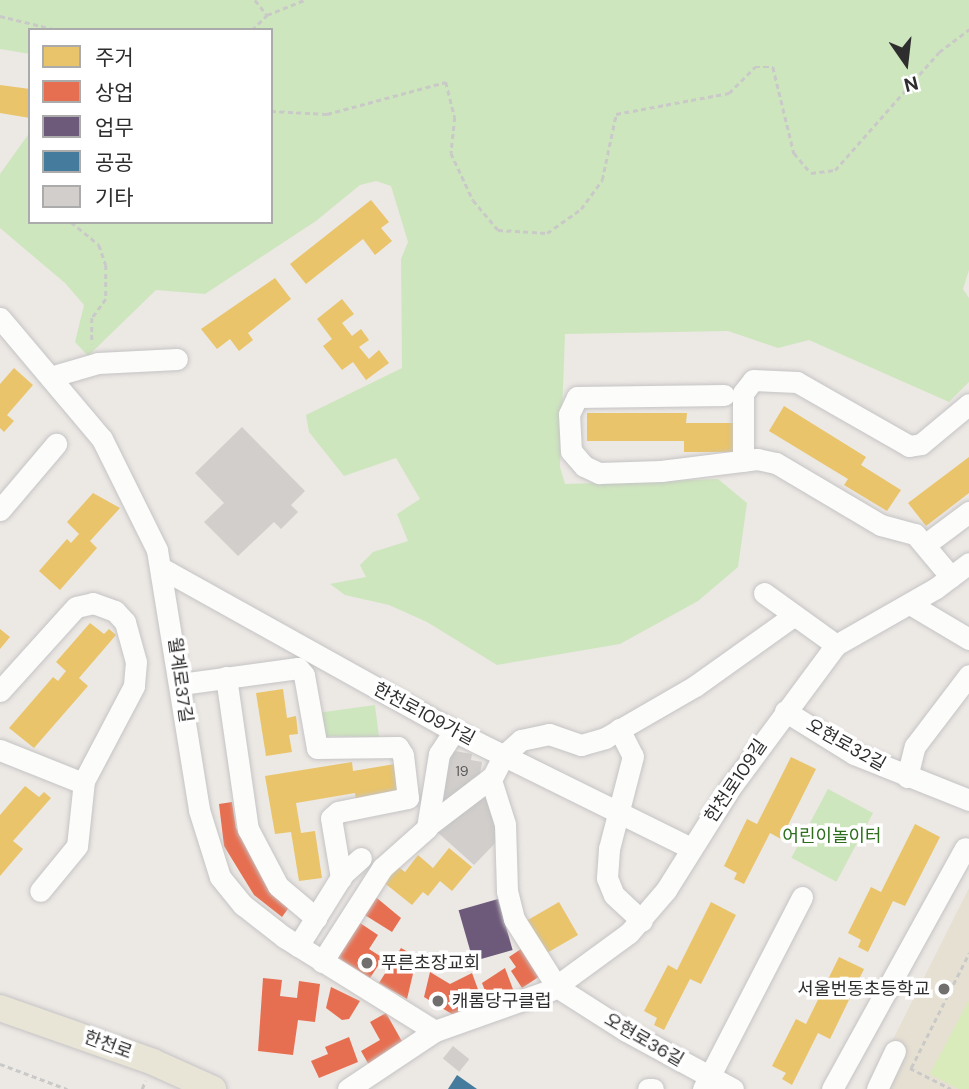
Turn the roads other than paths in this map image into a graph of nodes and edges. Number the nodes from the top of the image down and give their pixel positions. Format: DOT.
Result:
graph roads {
  1 [pos="0,318"];
  2 [pos="177,359"];
  3 [pos="50,377"];
  4 [pos="724,395"];
  5 [pos="969,404"];
  6 [pos="56,444"];
  7 [pos="743,461"];
  8 [pos="0,510"];
  9 [pos="969,512"];
  10 [pos="926,544"];
  11 [pos="969,563"];
  12 [pos="163,569"];
  13 [pos="951,577"];
  14 [pos="764,593"];
  15 [pos="910,604"];
  16 [pos="793,616"];
  17 [pos="969,639"];
  18 [pos="836,645"];
  19 [pos="969,675"];
  20 [pos="226,677"];
  21 [pos="181,684"];
  22 [pos="0,691"];
  23 [pos="785,711"];
  24 [pos="619,729"];
  25 [pos="454,731"];
  26 [pos="0,750"];
  27 [pos="503,756"];
  28 [pos="907,777"];
  29 [pos="492,778"];
  30 [pos="83,783"];
  31 [pos="969,800"];
  32 [pos="620,813"];
  33 [pos="429,825"];
  34 [pos="691,848"];
  35 [pos="964,848"];
  36 [pos="361,858"];
  37 [pos="341,878"];
  38 [pos="40,891"];
  39 [pos="802,897"];
  40 [pos="316,918"];
  41 [pos="642,921"];
  42 [pos="298,946"];
  43 [pos="322,962"];
  44 [pos="557,987"];
  45 [pos="0,1008"];
  46 [pos="435,1031"];
  47 [pos="894,1055"];
  48 [pos="706,1083"];
  49 [pos="213,1089"];
  50 [pos="348,1089"];
  51 [pos="648,1089"];
  52 [pos="653,1089"];
  53 [pos="733,1089"];
  54 [pos="832,1089"];
  55 [pos="877,1089"];
  1 -- 3 [label="street, 월계로37길"];
  2 -- 3 [label="street"];
  3 -- 12 [label="street, 월계로37길"];
  4 -- 7 [label="street"];
  5 -- 7 [label="street"];
  6 -- 8 [label="street"];
  7 -- 10 [label="street"];
  9 -- 10 [label="street"];
  10 -- 13 [label="street"];
  11 -- 13 [label="street, 한천로109길"];
  12 -- 21 [label="street, 월계로37길"];
  12 -- 25 [label="street, 한천로109가길"];
  13 -- 15 [label="street, 한천로109길"];
  14 -- 16 [label="street"];
  15 -- 17 [label="street"];
  15 -- 18 [label="street, 한천로109길"];
  16 -- 18 [label="street"];
  16 -- 24 [label="street"];
  18 -- 23 [label="street, 한천로109길"];
  19 -- 28 [label="street, 오현로32길"];
  20 -- 21 [label="street"];
  20 -- 37 [label="street"];
  20 -- 40 [label="street"];
  21 -- 42 [label="street, 월계로37길"];
  22 -- 30 [label="street"];
  23 -- 28 [label="street, 오현로32길"];
  23 -- 34 [label="street, 한천로109길"];
  24 -- 27 [label="street"];
  24 -- 32 [label="street"];
  25 -- 27 [label="street, 한천로109가길"];
  25 -- 33 [label="street"];
  26 -- 30 [label="street"];
  27 -- 29 [label="street"];
  27 -- 32 [label="street, 한천로109가길"];
  28 -- 31 [label="street, 오현로32길"];
  29 -- 33 [label="street"];
  29 -- 44 [label="street"];
  30 -- 38 [label="street"];
  32 -- 34 [label="street, 한천로109가길"];
  32 -- 41 [label="street"];
  33 -- 43 [label="street"];
  34 -- 41 [label="street, 한천로109길"];
  35 -- 54 [label="street"];
  36 -- 37 [label="street"];
  37 -- 40 [label="street"];
  39 -- 48 [label="street"];
  40 -- 42 [label="street"];
  41 -- 44 [label="street, 한천로109길"];
  42 -- 43 [label="street, 월계로37길"];
  43 -- 46 [label="street, 월계로37길"];
  44 -- 46 [label="street, 한천로109길"];
  44 -- 48 [label="street, 오현로36길"];
  45 -- 49 [label="main road, 한천로"];
  46 -- 50 [label="street, 한천로109길"];
  47 -- 55 [label="street"];
  48 -- 53 [label="street, 오현로36길"];
  51 -- 52 [label="street"];
}
